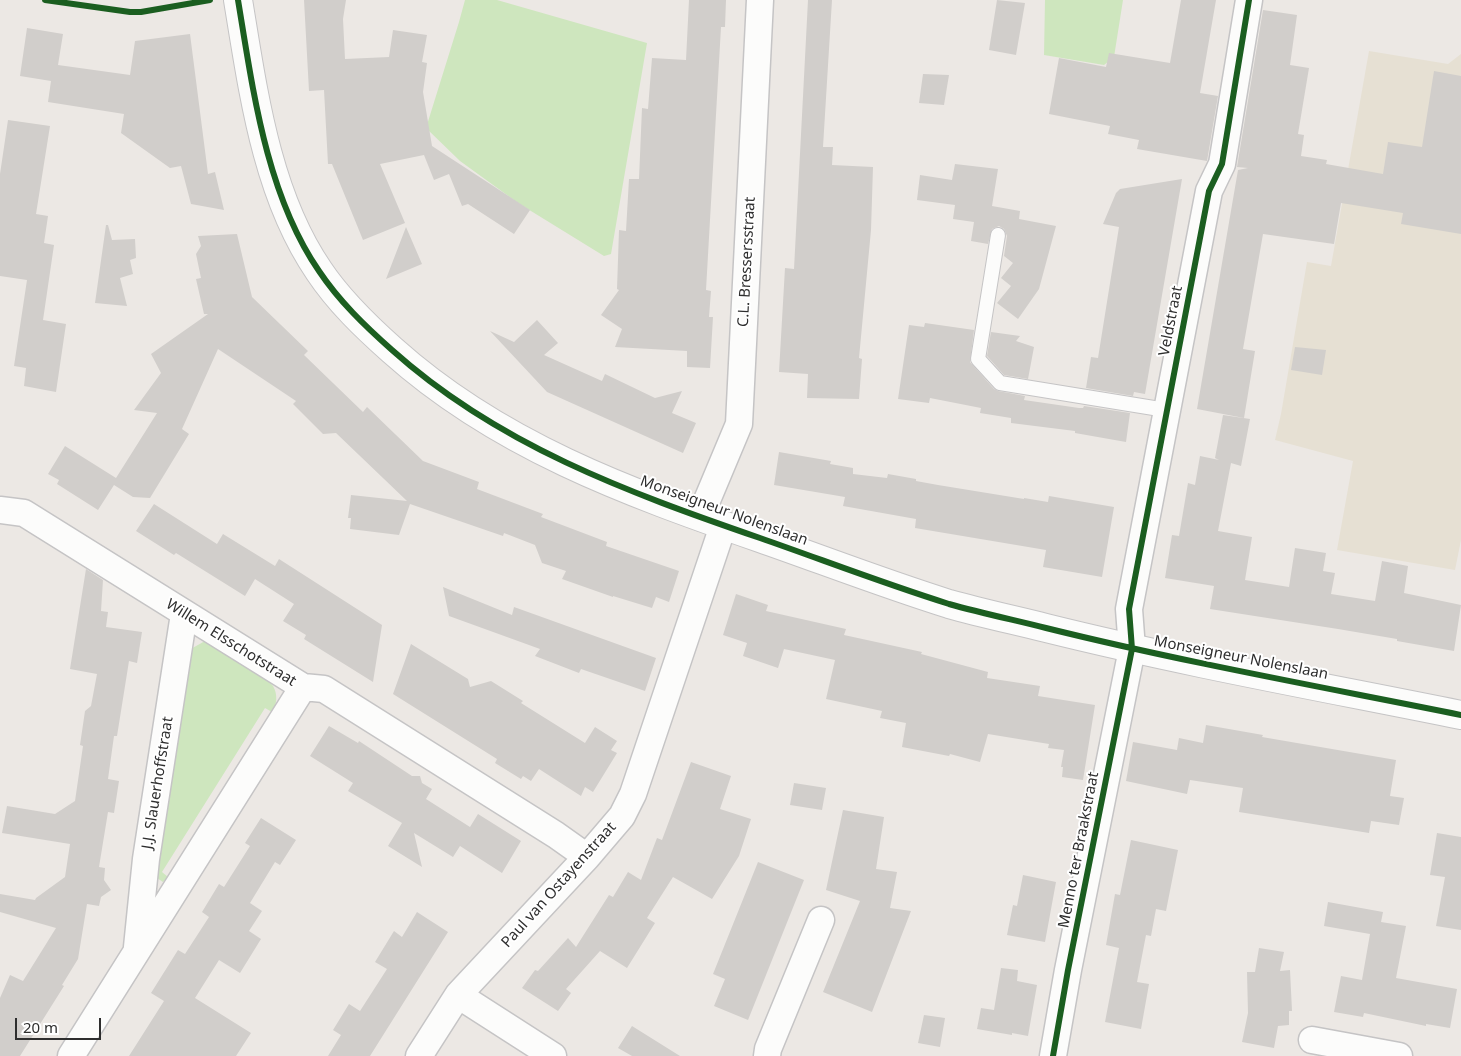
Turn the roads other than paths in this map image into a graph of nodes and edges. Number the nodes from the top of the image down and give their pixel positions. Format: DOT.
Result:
graph roads {
  1 [pos="238,0"];
  2 [pos="760,0"];
  3 [pos="1248,0"];
  4 [pos="998,235"];
  5 [pos="1166,410"];
  6 [pos="0,510"];
  7 [pos="712,521"];
  8 [pos="184,614"];
  9 [pos="1132,649"];
  10 [pos="303,687"];
  11 [pos="1461,715"];
  12 [pos="587,857"];
  13 [pos="821,920"];
  14 [pos="136,953"];
  15 [pos="458,996"];
  16 [pos="1312,1040"];
  17 [pos="72,1056"];
  18 [pos="419,1056"];
  19 [pos="553,1056"];
  20 [pos="767,1056"];
  21 [pos="1053,1056"];
  22 [pos="1400,1056"];
  1 -- 7 [label="street, Monseigneur Nolenslaan"];
  2 -- 7 [label="street, C.L. Bressersstraat"];
  3 -- 5 [label="street, Veldstraat"];
  4 -- 5 [label="lane"];
  5 -- 9 [label="street, Veldstraat"];
  6 -- 8 [label="street, Willem Elsschotstraat"];
  7 -- 9 [label="street, Monseigneur Nolenslaan"];
  7 -- 12 [label="street, Paul van Ostayenstraat"];
  8 -- 10 [label="street, Willem Elsschotstraat"];
  8 -- 14 [label="street, J.J. Slauerhoffstraat"];
  9 -- 11 [label="street, Monseigneur Nolenslaan"];
  9 -- 21 [label="street, Menno ter Braakstraat"];
  10 -- 12 [label="street, Willem Elsschotstraat"];
  10 -- 14 [label="street, J.J. Slauerhoffstraat"];
  12 -- 15 [label="street, Paul van Ostayenstraat"];
  13 -- 20 [label="street"];
  14 -- 17 [label="street, J.J. Slauerhoffstraat"];
  15 -- 18 [label="street, Paul van Ostayenstraat"];
  15 -- 19 [label="street"];
  16 -- 22 [label="street"];
}
